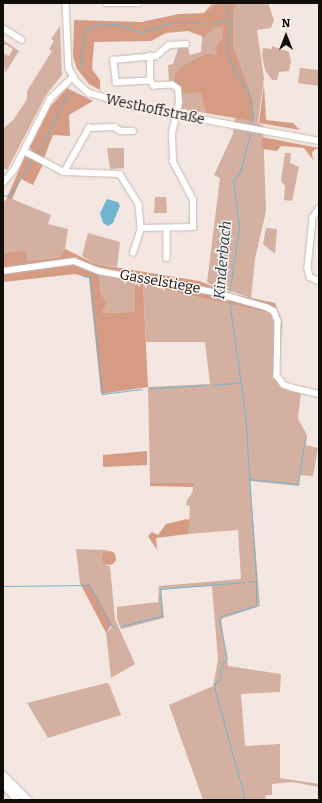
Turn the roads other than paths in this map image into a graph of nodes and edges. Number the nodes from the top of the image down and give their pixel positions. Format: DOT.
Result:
graph roads {
  1 [pos="66,3"];
  2 [pos="106,3"];
  3 [pos="138,3"];
  4 [pos="3,28"];
  5 [pos="20,37"];
  6 [pos="186,44"];
  7 [pos="150,56"];
  8 [pos="73,77"];
  9 [pos="150,81"];
  10 [pos="177,115"];
  11 [pos="133,131"];
  12 [pos="319,141"];
  13 [pos="24,151"];
  14 [pos="64,172"];
  15 [pos="3,183"];
  16 [pos="319,209"];
  17 [pos="141,228"];
  18 [pos="167,228"];
  19 [pos="133,252"];
  20 [pos="167,258"];
  21 [pos="3,271"];
  22 [pos="319,281"];
  23 [pos="319,394"];
  24 [pos="3,775"];
  25 [pos="3,784"];
  26 [pos="18,800"];
  27 [pos="28,800"];
  1 -- 8 [label="street"];
  2 -- 3 [label="street"];
  4 -- 5 [label="street"];
  6 -- 7 [label="street"];
  7 -- 9 [label="street"];
  7 -- 9 [label="street"];
  8 -- 10 [label="street, Westhoffstraße"];
  8 -- 13 [label="street"];
  9 -- 10 [label="street"];
  10 -- 12 [label="street, Westhoffstraße"];
  10 -- 18 [label="street"];
  11 -- 14 [label="street"];
  13 -- 14 [label="street"];
  13 -- 15 [label="street"];
  14 -- 17 [label="street"];
  16 -- 22 [label="street"];
  17 -- 18 [label="street"];
  17 -- 19 [label="street"];
  18 -- 20 [label="street"];
  21 -- 23 [label="street, Gasselstiege"];
  24 -- 27 [label="main road"];
  25 -- 26 [label="main road"];
}
